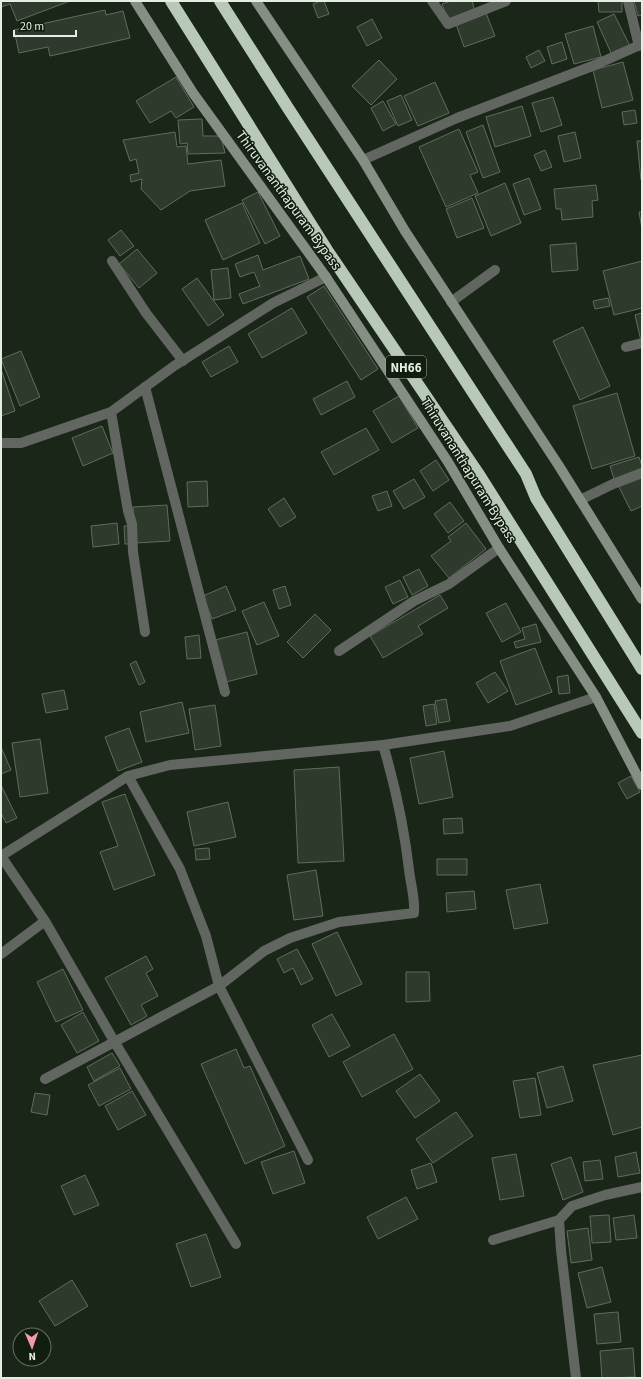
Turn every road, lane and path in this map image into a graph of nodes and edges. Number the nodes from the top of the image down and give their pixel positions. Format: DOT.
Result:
graph roads {
  1 [pos="135,1"];
  2 [pos="171,1"];
  3 [pos="220,1"];
  4 [pos="256,1"];
  5 [pos="432,1"];
  6 [pos="506,1"];
  7 [pos="628,1"];
  8 [pos="640,45"];
  9 [pos="363,160"];
  10 [pos="112,261"];
  11 [pos="495,270"];
  12 [pos="326,277"];
  13 [pos="451,302"];
  14 [pos="642,343"];
  15 [pos="626,347"];
  16 [pos="183,361"];
  17 [pos="145,388"];
  18 [pos="111,412"];
  19 [pos="1,442"];
  20 [pos="642,473"];
  21 [pos="580,500"];
  22 [pos="499,548"];
  23 [pos="642,599"];
  24 [pos="145,632"];
  25 [pos="339,651"];
  26 [pos="642,669"];
  27 [pos="225,692"];
  28 [pos="596,698"];
  29 [pos="642,733"];
  30 [pos="383,746"];
  31 [pos="128,776"];
  32 [pos="642,785"];
  33 [pos="1,856"];
  34 [pos="45,921"];
  35 [pos="1,954"];
  36 [pos="219,986"];
  37 [pos="114,1041"];
  38 [pos="45,1079"];
  39 [pos="308,1160"];
  40 [pos="642,1187"];
  41 [pos="559,1220"];
  42 [pos="493,1240"];
  43 [pos="236,1244"];
  44 [pos="576,1378"];
  1 -- 12 [label="street, Thiruvananthapuram Bypass"];
  2 -- 29 [label="highway, Thiruvananthapuram Bypass / NH66"];
  3 -- 26 [label="highway, NH66"];
  4 -- 9 [label="street"];
  5 -- 6 [label="street"];
  7 -- 8 [label="street"];
  8 -- 9 [label="street"];
  9 -- 13 [label="street"];
  10 -- 16 [label="street"];
  11 -- 13 [label="street"];
  12 -- 16 [label="street"];
  12 -- 22 [label="street, Thiruvananthapuram Bypass"];
  13 -- 21 [label="street"];
  14 -- 15 [label="street"];
  16 -- 17 [label="street"];
  17 -- 18 [label="street"];
  17 -- 27 [label="street"];
  18 -- 19 [label="street"];
  18 -- 24 [label="street"];
  20 -- 21 [label="street"];
  21 -- 23 [label="street"];
  22 -- 25 [label="street"];
  22 -- 28 [label="street, Thiruvananthapuram Bypass"];
  28 -- 30 [label="street"];
  28 -- 32 [label="street, Thiruvananthapuram Bypass"];
  30 -- 31 [label="street"];
  30 -- 36 [label="street"];
  31 -- 33 [label="street"];
  31 -- 36 [label="street"];
  33 -- 34 [label="street"];
  34 -- 35 [label="street"];
  34 -- 37 [label="street"];
  36 -- 37 [label="street"];
  36 -- 39 [label="street"];
  37 -- 38 [label="street"];
  37 -- 43 [label="street"];
  40 -- 41 [label="street"];
  41 -- 42 [label="street"];
  41 -- 44 [label="street"];
}
